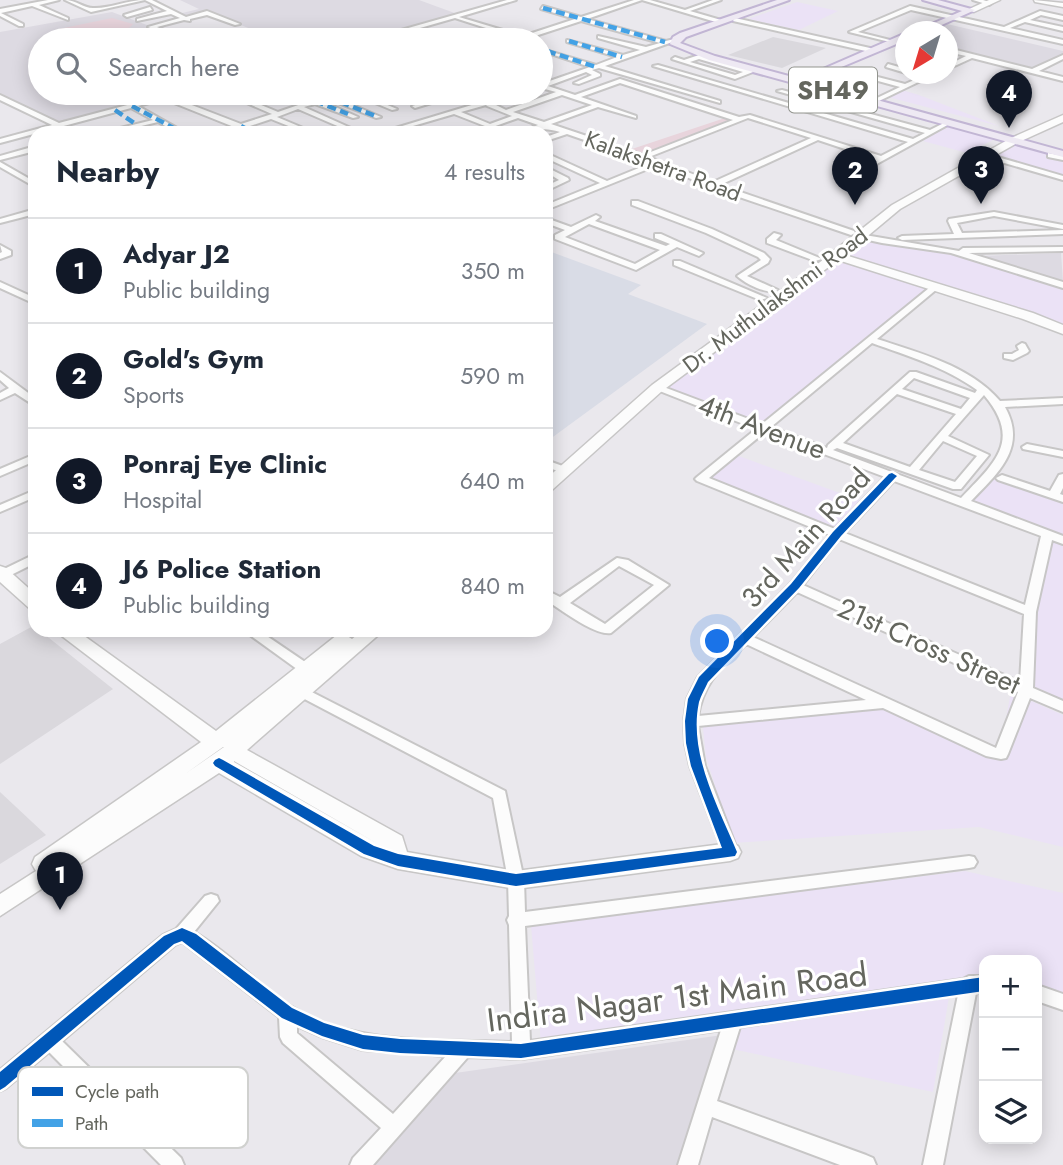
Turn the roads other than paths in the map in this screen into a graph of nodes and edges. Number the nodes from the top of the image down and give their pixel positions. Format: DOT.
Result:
graph roads {
  1 [pos="24,0"];
  2 [pos="56,0"];
  3 [pos="68,0"];
  4 [pos="108,0"];
  5 [pos="142,0"];
  6 [pos="513,0"];
  7 [pos="641,0"];
  8 [pos="718,0"];
  9 [pos="785,0"];
  10 [pos="795,0"];
  11 [pos="927,0"];
  12 [pos="976,0"];
  13 [pos="1038,0"];
  14 [pos="150,1"];
  15 [pos="992,1"];
  16 [pos="34,5"];
  17 [pos="1063,5"];
  18 [pos="159,7"];
  19 [pos="118,8"];
  20 [pos="543,8"];
  21 [pos="47,10"];
  22 [pos="971,10"];
  23 [pos="686,11"];
  24 [pos="171,12"];
  25 [pos="0,13"];
  26 [pos="34,13"];
  27 [pos="127,15"];
  28 [pos="21,16"];
  29 [pos="953,17"];
  30 [pos="458,18"];
  31 [pos="1063,18"];
  32 [pos="8,19"];
  33 [pos="66,19"];
  34 [pos="186,19"];
  35 [pos="582,19"];
  36 [pos="139,20"];
  37 [pos="735,20"];
  38 [pos="1024,20"];
  39 [pos="176,21"];
  40 [pos="719,21"];
  41 [pos="944,21"];
  42 [pos="200,24"];
  43 [pos="237,24"];
  44 [pos="21,25"];
  45 [pos="190,27"];
  46 [pos="151,28"];
  47 [pos="413,28"];
  48 [pos="492,28"];
  49 [pos="553,29"];
  50 [pos="1006,29"];
  51 [pos="1063,29"];
  52 [pos="600,37"];
  53 [pos="895,38"];
  54 [pos="569,41"];
  55 [pos="895,41"];
  56 [pos="665,42"];
  57 [pos="1063,42"];
  58 [pos="685,45"];
  59 [pos="645,49"];
  60 [pos="870,50"];
  61 [pos="553,53"];
  62 [pos="958,53"];
  63 [pos="971,56"];
  64 [pos="622,57"];
  65 [pos="1063,57"];
  66 [pos="679,61"];
  67 [pos="958,62"];
  68 [pos="597,66"];
  69 [pos="888,66"];
  70 [pos="895,68"];
  71 [pos="586,71"];
  72 [pos="753,71"];
  73 [pos="1032,72"];
  74 [pos="862,75"];
  75 [pos="553,78"];
  76 [pos="1063,79"];
  77 [pos="559,80"];
  78 [pos="803,80"];
  79 [pos="553,82"];
  80 [pos="578,83"];
  81 [pos="909,84"];
  82 [pos="904,86"];
  83 [pos="553,89"];
  84 [pos="593,90"];
  85 [pos="780,91"];
  86 [pos="563,92"];
  87 [pos="553,96"];
  88 [pos="0,97"];
  89 [pos="575,97"];
  90 [pos="765,98"];
  91 [pos="879,99"];
  92 [pos="718,102"];
  93 [pos="136,105"];
  94 [pos="185,105"];
  95 [pos="253,105"];
  96 [pos="303,105"];
  97 [pos="324,105"];
  98 [pos="348,105"];
  99 [pos="382,105"];
  100 [pos="419,105"];
  101 [pos="473,105"];
  102 [pos="489,105"];
  103 [pos="526,105"];
  104 [pos="598,105"];
  105 [pos="132,106"];
  106 [pos="415,106"];
  107 [pos="298,107"];
  108 [pos="115,110"];
  109 [pos="394,110"];
  110 [pos="453,110"];
  111 [pos="506,112"];
  112 [pos="1063,112"];
  113 [pos="274,115"];
  114 [pos="518,116"];
  115 [pos="355,117"];
  116 [pos="378,117"];
  117 [pos="634,117"];
  118 [pos="1063,118"];
  119 [pos="160,120"];
  120 [pos="738,120"];
  121 [pos="950,122"];
  122 [pos="58,125"];
  123 [pos="137,125"];
  124 [pos="546,125"];
  125 [pos="54,126"];
  126 [pos="134,126"];
  127 [pos="171,126"];
  128 [pos="241,126"];
  129 [pos="297,126"];
  130 [pos="342,126"];
  131 [pos="404,126"];
  132 [pos="543,126"];
  133 [pos="549,126"];
  134 [pos="553,127"];
  135 [pos="566,132"];
  136 [pos="930,132"];
  137 [pos="28,133"];
  138 [pos="553,137"];
  139 [pos="818,138"];
  140 [pos="1022,138"];
  141 [pos="0,141"];
  142 [pos="913,141"];
  143 [pos="28,151"];
  144 [pos="1060,154"];
  145 [pos="987,155"];
  146 [pos="643,157"];
  147 [pos="0,158"];
  148 [pos="553,158"];
  149 [pos="881,158"];
  150 [pos="657,163"];
  151 [pos="0,164"];
  152 [pos="553,173"];
  153 [pos="850,175"];
  154 [pos="1063,178"];
  155 [pos="28,181"];
  156 [pos="606,183"];
  157 [pos="712,185"];
  158 [pos="553,186"];
  159 [pos="635,203"];
  160 [pos="553,205"];
  161 [pos="28,214"];
  162 [pos="0,221"];
  163 [pos="553,223"];
  164 [pos="571,230"];
  165 [pos="1063,230"];
  166 [pos="959,235"];
  167 [pos="658,236"];
  168 [pos="777,236"];
  169 [pos="864,237"];
  170 [pos="677,244"];
  171 [pos="0,247"];
  172 [pos="666,249"];
  173 [pos="1063,249"];
  174 [pos="952,251"];
  175 [pos="699,253"];
  176 [pos="0,256"];
  177 [pos="827,256"];
  178 [pos="677,263"];
  179 [pos="870,266"];
  180 [pos="0,285"];
  181 [pos="1063,285"];
  182 [pos="934,288"];
  183 [pos="769,294"];
  184 [pos="28,298"];
  185 [pos="1063,330"];
  186 [pos="872,340"];
  187 [pos="1022,346"];
  188 [pos="1007,356"];
  189 [pos="0,375"];
  190 [pos="657,388"];
  191 [pos="15,390"];
  192 [pos="894,390"];
  193 [pos="980,393"];
  194 [pos="0,397"];
  195 [pos="28,398"];
  196 [pos="1063,401"];
  197 [pos="1001,404"];
  198 [pos="962,413"];
  199 [pos="760,428"];
  200 [pos="942,437"];
  201 [pos="836,444"];
  202 [pos="1027,447"];
  203 [pos="827,452"];
  204 [pos="1063,454"];
  205 [pos="28,460"];
  206 [pos="553,469"];
  207 [pos="0,472"];
  208 [pos="911,472"];
  209 [pos="892,476"];
  210 [pos="1063,477"];
  211 [pos="1002,478"];
  212 [pos="28,496"];
  213 [pos="1058,498"];
  214 [pos="963,503"];
  215 [pos="0,509"];
  216 [pos="837,534"];
  217 [pos="1047,534"];
  218 [pos="1063,540"];
  219 [pos="28,561"];
  220 [pos="1,573"];
  221 [pos="795,586"];
  222 [pos="28,598"];
  223 [pos="553,598"];
  224 [pos="561,603"];
  225 [pos="1030,612"];
  226 [pos="72,637"];
  227 [pos="259,637"];
  228 [pos="349,637"];
  229 [pos="366,637"];
  230 [pos="746,638"];
  231 [pos="306,669"];
  232 [pos="1026,690"];
  233 [pos="300,691"];
  234 [pos="883,703"];
  235 [pos="1063,707"];
  236 [pos="691,722"];
  237 [pos="255,731"];
  238 [pos="218,752"];
  239 [pos="258,765"];
  240 [pos="377,843"];
  241 [pos="730,852"];
  242 [pos="969,862"];
  243 [pos="516,880"];
  244 [pos="211,901"];
  245 [pos="0,906"];
  246 [pos="516,920"];
  247 [pos="182,934"];
  248 [pos="977,984"];
  249 [pos="1042,995"];
  250 [pos="1063,1002"];
  251 [pos="287,1013"];
  252 [pos="733,1021"];
  253 [pos="49,1040"];
  254 [pos="464,1049"];
  255 [pos="521,1051"];
  256 [pos="76,1067"];
  257 [pos="0,1082"];
  258 [pos="707,1106"];
  259 [pos="395,1128"];
  260 [pos="157,1148"];
  261 [pos="174,1165"];
  262 [pos="360,1165"];
  263 [pos="688,1165"];
  264 [pos="866,1165"];
  265 [pos="933,1165"];
  1 -- 16 [label="street"];
  2 -- 16 [label="street"];
  3 -- 19 [label="street"];
  4 -- 19 [label="street"];
  5 -- 19 [label="street"];
  6 -- 30 [label="street"];
  7 -- 23 [label="street"];
  7 -- 35 [label="street"];
  8 -- 23 [label="street"];
  9 -- 40 [label="main road"];
  10 -- 37 [label="main road"];
  11 -- 22 [label="main road"];
  12 -- 15 [label="street"];
  13 -- 17 [label="main road"];
  14 -- 18 [label="street"];
  14 -- 19 [label="street"];
  15 -- 22 [label="main road"];
  16 -- 21 [label="street"];
  16 -- 25 [label="street"];
  18 -- 24 [label="street"];
  18 -- 27 [label="street"];
  20 -- 35 [label="street"];
  21 -- 26 [label="street"];
  21 -- 33 [label="street"];
  22 -- 29 [label="main road"];
  23 -- 40 [label="street"];
  24 -- 34 [label="street"];
  24 -- 36 [label="street"];
  25 -- 32 [label="street"];
  28 -- 32 [label="street"];
  29 -- 41 [label="main road"];
  29 -- 50 [label="street"];
  29 -- 53 [label="street"];
  30 -- 47 [label="street"];
  30 -- 48 [label="street"];
  31 -- 38 [label="street"];
  32 -- 44 [label="street"];
  34 -- 39 [label="street"];
  34 -- 42 [label="street"];
  34 -- 43 [label="street"];
  35 -- 49 [label="street"];
  35 -- 56 [label="street"];
  37 -- 58 [label="main road"];
  37 -- 60 [label="street"];
  38 -- 50 [label="street"];
  38 -- 51 [label="street"];
  39 -- 45 [label="street"];
  39 -- 46 [label="street"];
  40 -- 58 [label="main road"];
  50 -- 57 [label="street"];
  52 -- 59 [label="street"];
  54 -- 64 [label="street"];
  55 -- 60 [label="main road"];
  56 -- 58 [label="street"];
  56 -- 59 [label="street"];
  58 -- 66 [label="street"];
  58 -- 72 [label="main road, SH49"];
  58 -- 78 [label="main road, SH49"];
  59 -- 64 [label="street"];
  60 -- 78 [label="main road"];
  61 -- 68 [label="street"];
  62 -- 63 [label="street"];
  63 -- 67 [label="street"];
  63 -- 73 [label="street"];
  64 -- 68 [label="street"];
  65 -- 73 [label="street"];
  66 -- 72 [label="street"];
  66 -- 90 [label="street"];
  68 -- 71 [label="street"];
  68 -- 92 [label="street"];
  69 -- 70 [label="street"];
  71 -- 77 [label="street"];
  71 -- 80 [label="street"];
  72 -- 78 [label="main road, SH49"];
  73 -- 76 [label="street"];
  74 -- 82 [label="street"];
  75 -- 77 [label="street"];
  77 -- 79 [label="street"];
  77 -- 84 [label="street"];
  78 -- 85 [label="street"];
  78 -- 91 [label="main road, SH49"];
  78 -- 121 [label="main road, SH49"];
  81 -- 82 [label="street"];
  82 -- 91 [label="street"];
  83 -- 86 [label="street"];
  84 -- 89 [label="street"];
  84 -- 120 [label="street"];
  85 -- 90 [label="street"];
  85 -- 136 [label="street"];
  86 -- 87 [label="street"];
  86 -- 89 [label="street"];
  88 -- 122 [label="street"];
  89 -- 104 [label="street"];
  90 -- 142 [label="street"];
  91 -- 140 [label="main road, SH49"];
  93 -- 105 [label="street"];
  94 -- 128 [label="street"];
  95 -- 113 [label="street"];
  96 -- 107 [label="street"];
  97 -- 115 [label="street"];
  98 -- 116 [label="street"];
  99 -- 109 [label="street"];
  100 -- 106 [label="street"];
  101 -- 110 [label="street"];
  102 -- 111 [label="street, Kalakshetra Road"];
  103 -- 111 [label="street"];
  104 -- 117 [label="street"];
  104 -- 124 [label="street"];
  105 -- 108 [label="street"];
  105 -- 119 [label="street"];
  107 -- 113 [label="street"];
  107 -- 130 [label="street"];
  108 -- 122 [label="street"];
  108 -- 123 [label="street"];
  110 -- 114 [label="street"];
  110 -- 131 [label="street"];
  111 -- 114 [label="street, Kalakshetra Road"];
  112 -- 140 [label="main road"];
  113 -- 128 [label="street"];
  113 -- 129 [label="street"];
  114 -- 124 [label="street, Kalakshetra Road"];
  118 -- 140 [label="main road"];
  119 -- 123 [label="street"];
  119 -- 127 [label="street"];
  120 -- 139 [label="street"];
  120 -- 146 [label="street"];
  121 -- 136 [label="street"];
  121 -- 140 [label="main road, SH49"];
  122 -- 125 [label="street"];
  123 -- 126 [label="street"];
  124 -- 132 [label="street"];
  124 -- 133 [label="street, Kalakshetra Road"];
  134 -- 135 [label="street, Kalakshetra Road"];
  135 -- 138 [label="street"];
  135 -- 146 [label="street, Kalakshetra Road"];
  136 -- 142 [label="street"];
  137 -- 141 [label="street"];
  139 -- 149 [label="street"];
  139 -- 157 [label="street"];
  140 -- 144 [label="main road"];
  140 -- 145 [label="main road, Dr. Muthulakshmi Road"];
  140 -- 169 [label="main road, Dr. Muthulakshmi Road"];
  142 -- 149 [label="street"];
  143 -- 147 [label="street"];
  145 -- 154 [label="street"];
  145 -- 169 [label="main road, Dr. Muthulakshmi Road"];
  146 -- 150 [label="street, Kalakshetra Road"];
  148 -- 156 [label="street"];
  149 -- 153 [label="street"];
  150 -- 156 [label="street"];
  150 -- 157 [label="street, Kalakshetra Road"];
  151 -- 155 [label="street"];
  152 -- 158 [label="street"];
  156 -- 160 [label="street"];
  157 -- 169 [label="street, Kalakshetra Road"];
  159 -- 183 [label="street"];
  161 -- 162 [label="street"];
  163 -- 164 [label="street"];
  164 -- 172 [label="street"];
  164 -- 172 [label="street"];
  165 -- 166 [label="street"];
  165 -- 166 [label="street"];
  166 -- 169 [label="street"];
  167 -- 170 [label="street"];
  168 -- 177 [label="street"];
  169 -- 174 [label="street"];
  169 -- 177 [label="main road, Dr. Muthulakshmi Road"];
  169 -- 179 [label="main road"];
  170 -- 172 [label="street"];
  170 -- 175 [label="street"];
  171 -- 176 [label="street"];
  173 -- 174 [label="street"];
  174 -- 181 [label="street"];
  177 -- 179 [label="main road"];
  177 -- 183 [label="main road, Dr. Muthulakshmi Road"];
  177 -- 190 [label="main road, Dr. Muthulakshmi Road"];
  178 -- 183 [label="street"];
  179 -- 182 [label="main road"];
  180 -- 184 [label="street"];
  182 -- 185 [label="main road"];
  182 -- 186 [label="street"];
  183 -- 206 [label="main road, Dr. Muthulakshmi Road"];
  186 -- 193 [label="street"];
  186 -- 199 [label="street"];
  187 -- 188 [label="street"];
  189 -- 191 [label="street"];
  190 -- 199 [label="street, 4th Avenue"];
  190 -- 206 [label="main road, Dr. Muthulakshmi Road"];
  191 -- 194 [label="street"];
  191 -- 195 [label="street"];
  192 -- 193 [label="street"];
  192 -- 198 [label="street"];
  192 -- 201 [label="street"];
  193 -- 197 [label="street"];
  193 -- 198 [label="street"];
  196 -- 197 [label="street"];
  197 -- 214 [label="street"];
  198 -- 200 [label="street"];
  199 -- 203 [label="street, 4th Avenue"];
  199 -- 216 [label="street"];
  200 -- 208 [label="street"];
  200 -- 208 [label="street"];
  201 -- 203 [label="street"];
  201 -- 208 [label="street"];
  202 -- 204 [label="street"];
  203 -- 209 [label="street, 4th Avenue"];
  205 -- 207 [label="street"];
  209 -- 214 [label="street, 4th Avenue"];
  209 -- 216 [label="street, 3rd Main Road"];
  210 -- 213 [label="street"];
  211 -- 213 [label="street"];
  212 -- 215 [label="street"];
  214 -- 217 [label="street, 4th Avenue"];
  216 -- 221 [label="street, 3rd Main Road"];
  216 -- 225 [label="street"];
  217 -- 218 [label="street, 4th Avenue"];
  217 -- 225 [label="street"];
  219 -- 220 [label="street"];
  220 -- 222 [label="main road"];
  221 -- 230 [label="street, 3rd Main Road"];
  221 -- 232 [label="street, 21st Cross Street"];
  223 -- 224 [label="street"];
  224 -- 224 [label="street"];
  225 -- 232 [label="street"];
  226 -- 238 [label="main road"];
  227 -- 231 [label="street"];
  228 -- 231 [label="main road"];
  229 -- 233 [label="main road"];
  230 -- 234 [label="street"];
  230 -- 236 [label="street, 3rd Main Road"];
  231 -- 238 [label="main road"];
  232 -- 234 [label="street"];
  232 -- 235 [label="street, 21st Cross Street"];
  233 -- 237 [label="main road"];
  233 -- 243 [label="street"];
  234 -- 236 [label="street"];
  236 -- 241 [label="street, 3rd Main Road"];
  237 -- 238 [label="main road"];
  237 -- 239 [label="main road"];
  238 -- 239 [label="main road"];
  238 -- 240 [label="main road"];
  238 -- 245 [label="main road"];
  239 -- 240 [label="main road"];
  240 -- 243 [label="main road"];
  241 -- 243 [label="main road"];
  242 -- 246 [label="street"];
  243 -- 246 [label="street"];
  244 -- 247 [label="street"];
  246 -- 255 [label="street"];
  247 -- 251 [label="street, Indira Nagar 1st Main Road"];
  247 -- 253 [label="street"];
  248 -- 252 [label="street, Indira Nagar 1st Main Road"];
  248 -- 265 [label="street"];
  249 -- 250 [label="street"];
  251 -- 254 [label="street, Indira Nagar 1st Main Road"];
  251 -- 259 [label="street"];
  252 -- 255 [label="street, Indira Nagar 1st Main Road"];
  252 -- 258 [label="street"];
  253 -- 256 [label="street"];
  253 -- 257 [label="street"];
  254 -- 255 [label="street, Indira Nagar 1st Main Road"];
  254 -- 259 [label="street"];
  258 -- 263 [label="street"];
  258 -- 264 [label="street"];
  259 -- 262 [label="street"];
  260 -- 261 [label="street"];
}
